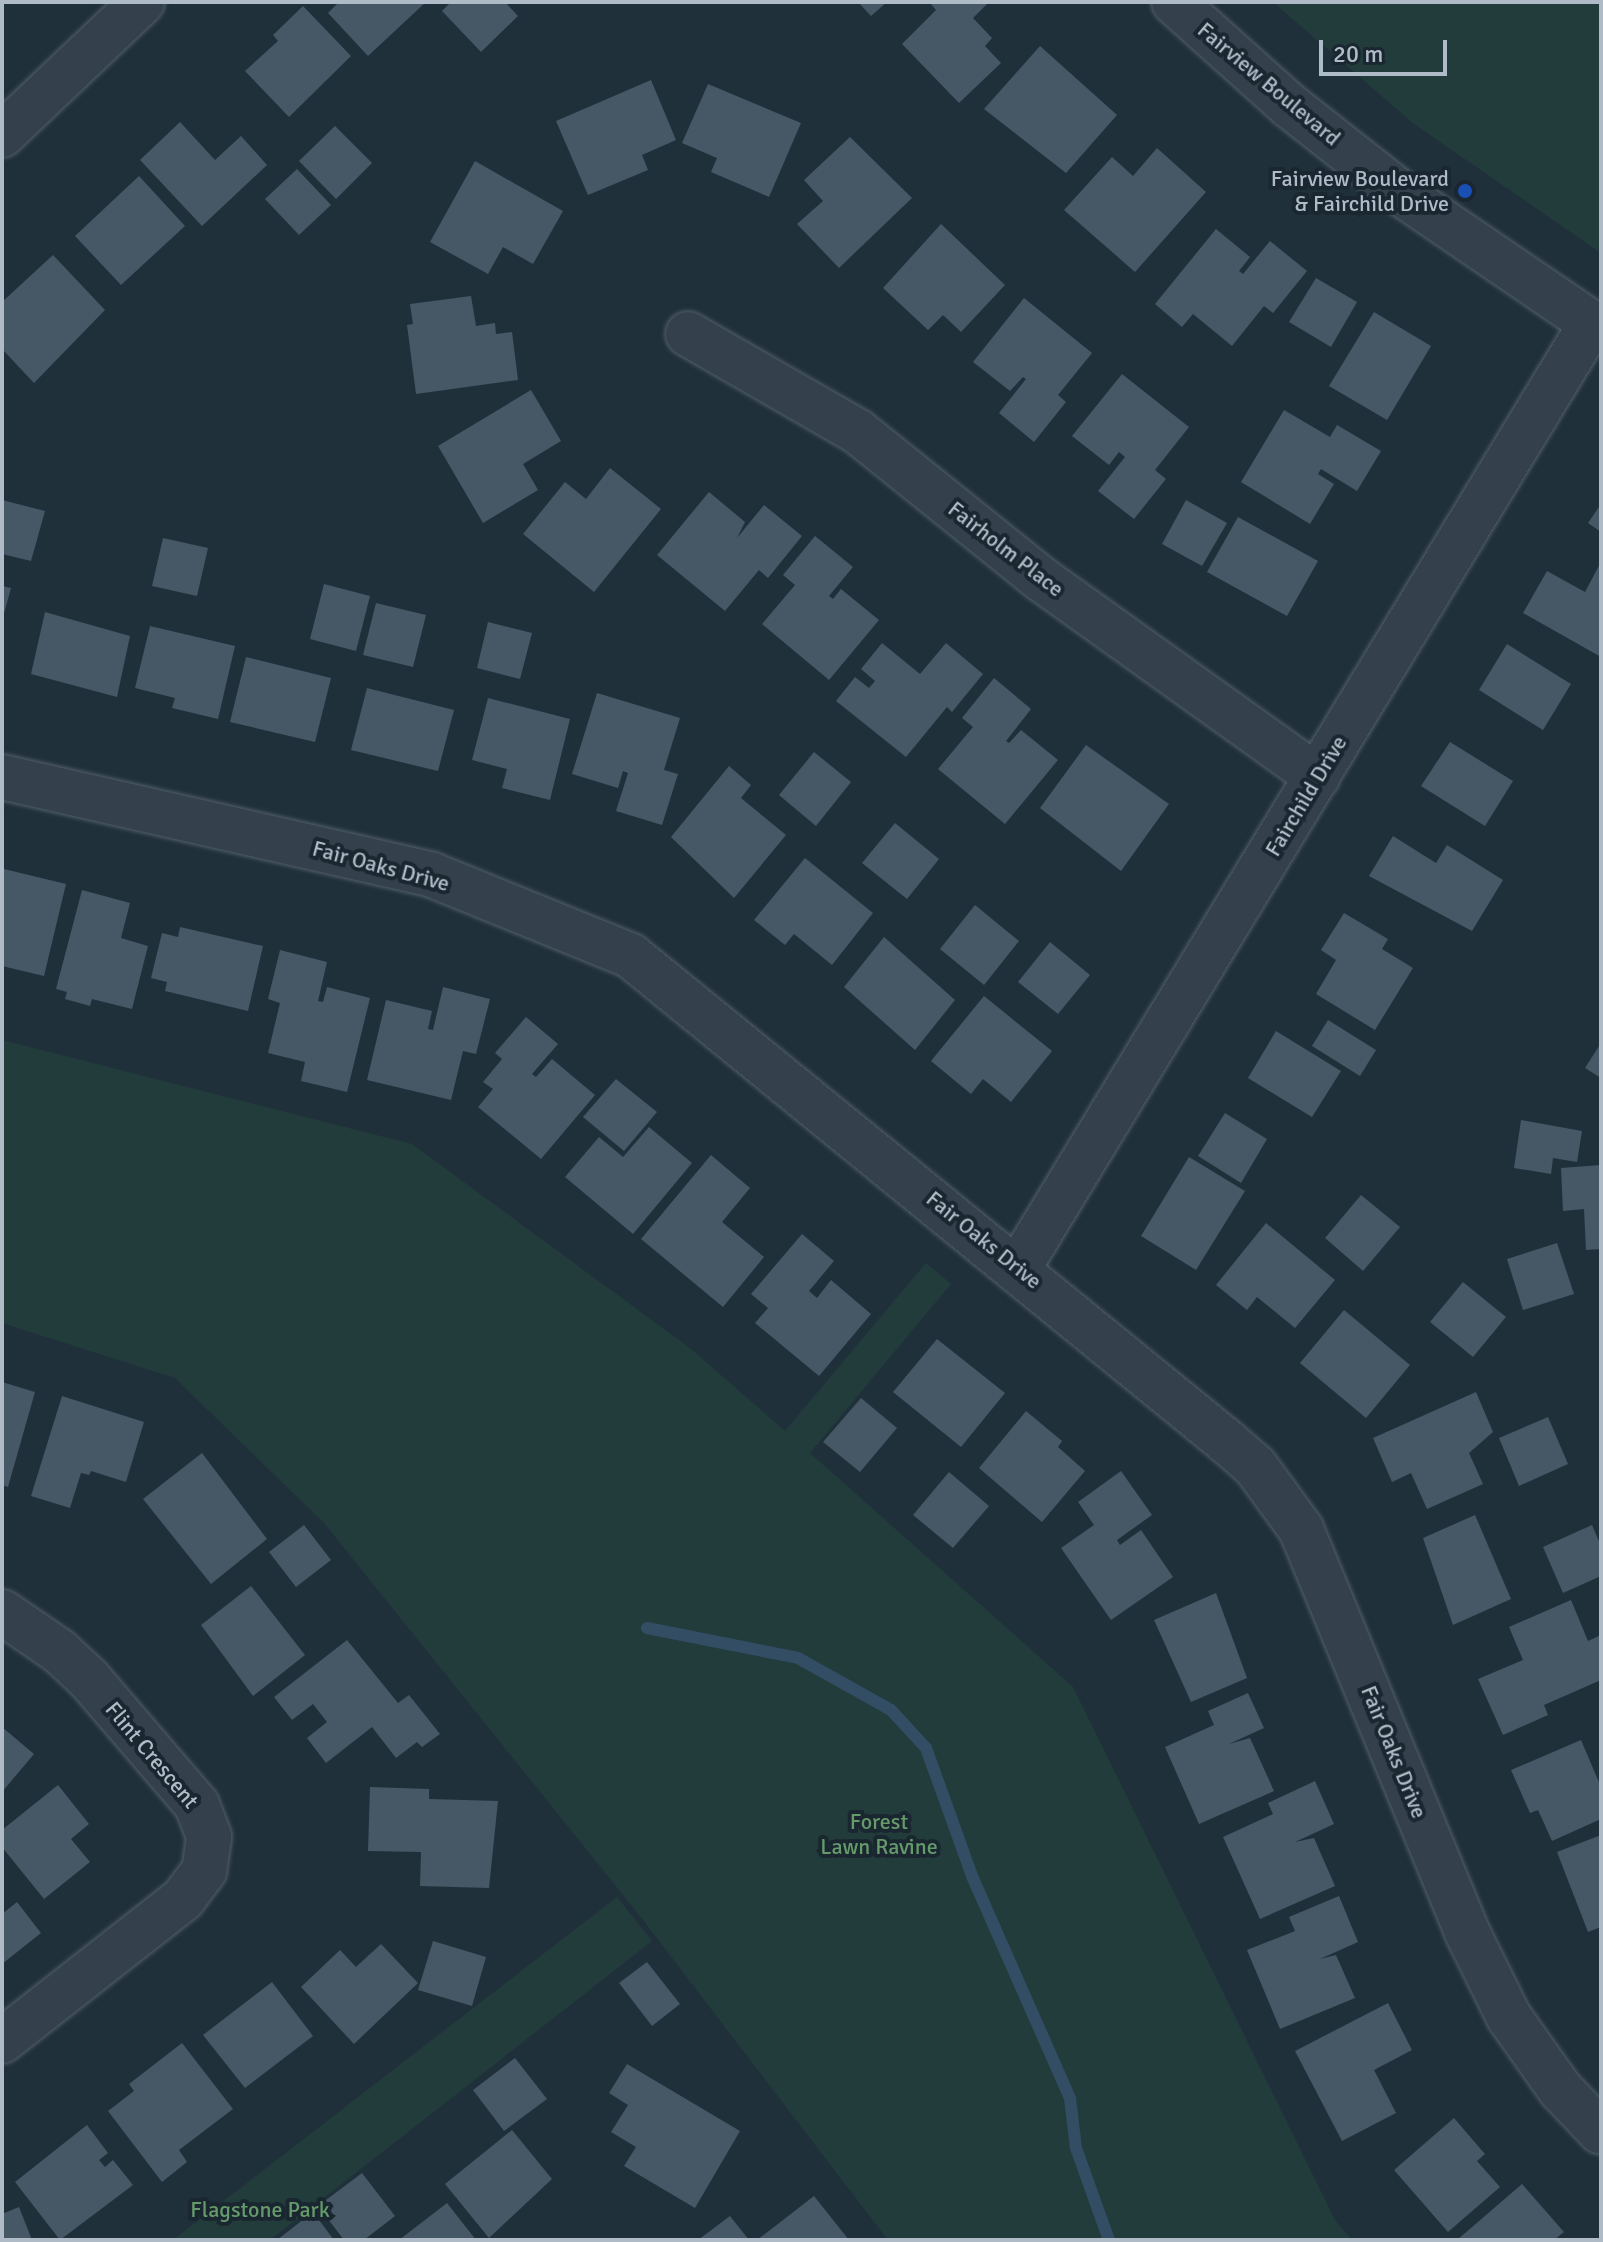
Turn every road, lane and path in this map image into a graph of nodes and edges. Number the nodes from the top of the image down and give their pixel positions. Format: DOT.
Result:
graph roads {
  1 [pos="142,2"];
  2 [pos="1174,2"];
  3 [pos="2,135"];
  4 [pos="1596,327"];
  5 [pos="688,334"];
  6 [pos="2,777"];
  7 [pos="1318,777"];
  8 [pos="1019,1267"];
  9 [pos="2,1612"];
  10 [pos="2,2041"];
  11 [pos="1601,2132"];
  1 -- 3 [label="street"];
  2 -- 4 [label="street, Fairview Boulevard"];
  4 -- 7 [label="street, Fairchild Drive"];
  5 -- 7 [label="street, Fairholm Place"];
  6 -- 8 [label="street, Fair Oaks Drive"];
  7 -- 8 [label="street, Fairchild Drive"];
  8 -- 11 [label="street, Fair Oaks Drive"];
  9 -- 10 [label="street, Flint Crescent"];
}
